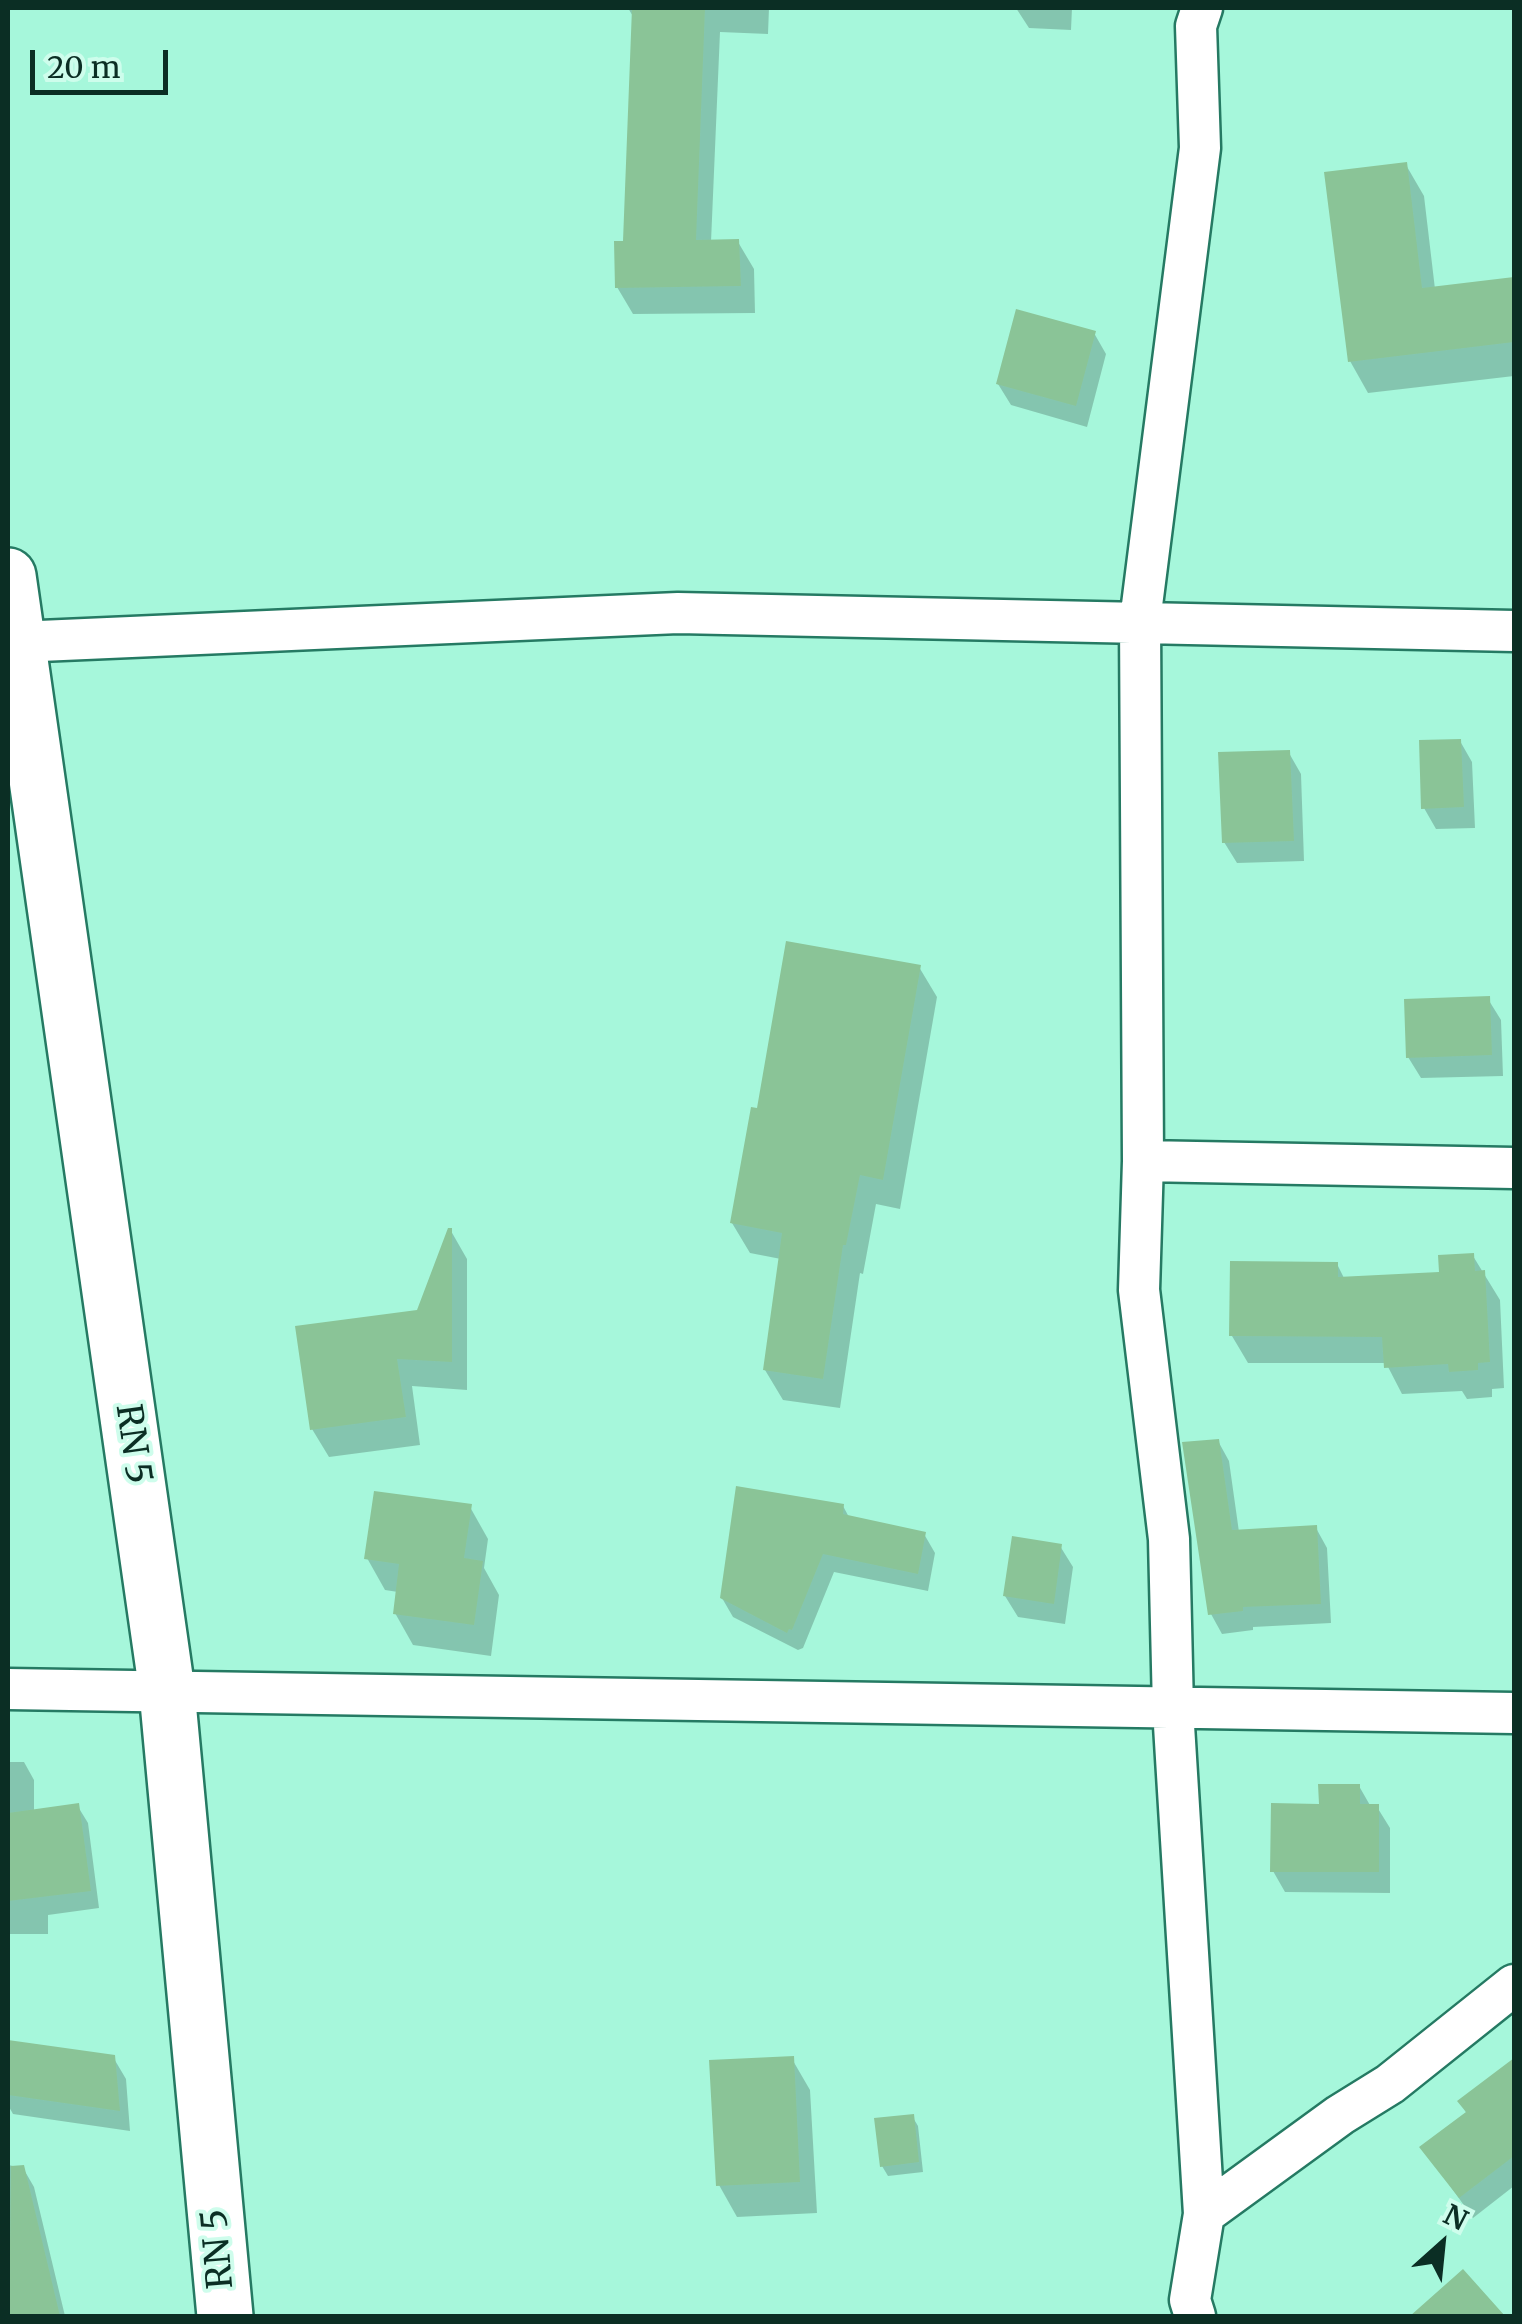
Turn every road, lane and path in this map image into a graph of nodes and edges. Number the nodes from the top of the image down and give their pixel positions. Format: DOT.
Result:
graph roads {
  1 [pos="1202,8"];
  2 [pos="8,577"];
  3 [pos="1140,622"];
  4 [pos="1514,631"];
  5 [pos="18,642"];
  6 [pos="1143,1161"];
  7 [pos="1514,1168"];
  8 [pos="8,1688"];
  9 [pos="167,1692"];
  10 [pos="1174,1709"];
  11 [pos="1514,1713"];
  12 [pos="1514,1985"];
  13 [pos="1204,2214"];
  14 [pos="1188,2311"];
  15 [pos="226,2316"];
  1 -- 3 [label="street"];
  2 -- 5 [label="main road, RN 5 / RN 5"];
  3 -- 4 [label="street"];
  3 -- 5 [label="street"];
  3 -- 6 [label="street"];
  5 -- 9 [label="main road, RN 5 / RN 5"];
  6 -- 7 [label="street"];
  6 -- 10 [label="street"];
  8 -- 9 [label="street"];
  9 -- 10 [label="street"];
  9 -- 15 [label="main road, RN 5 / RN 5"];
  10 -- 11 [label="street"];
  10 -- 13 [label="street"];
  12 -- 13 [label="street"];
  13 -- 14 [label="street"];
}
